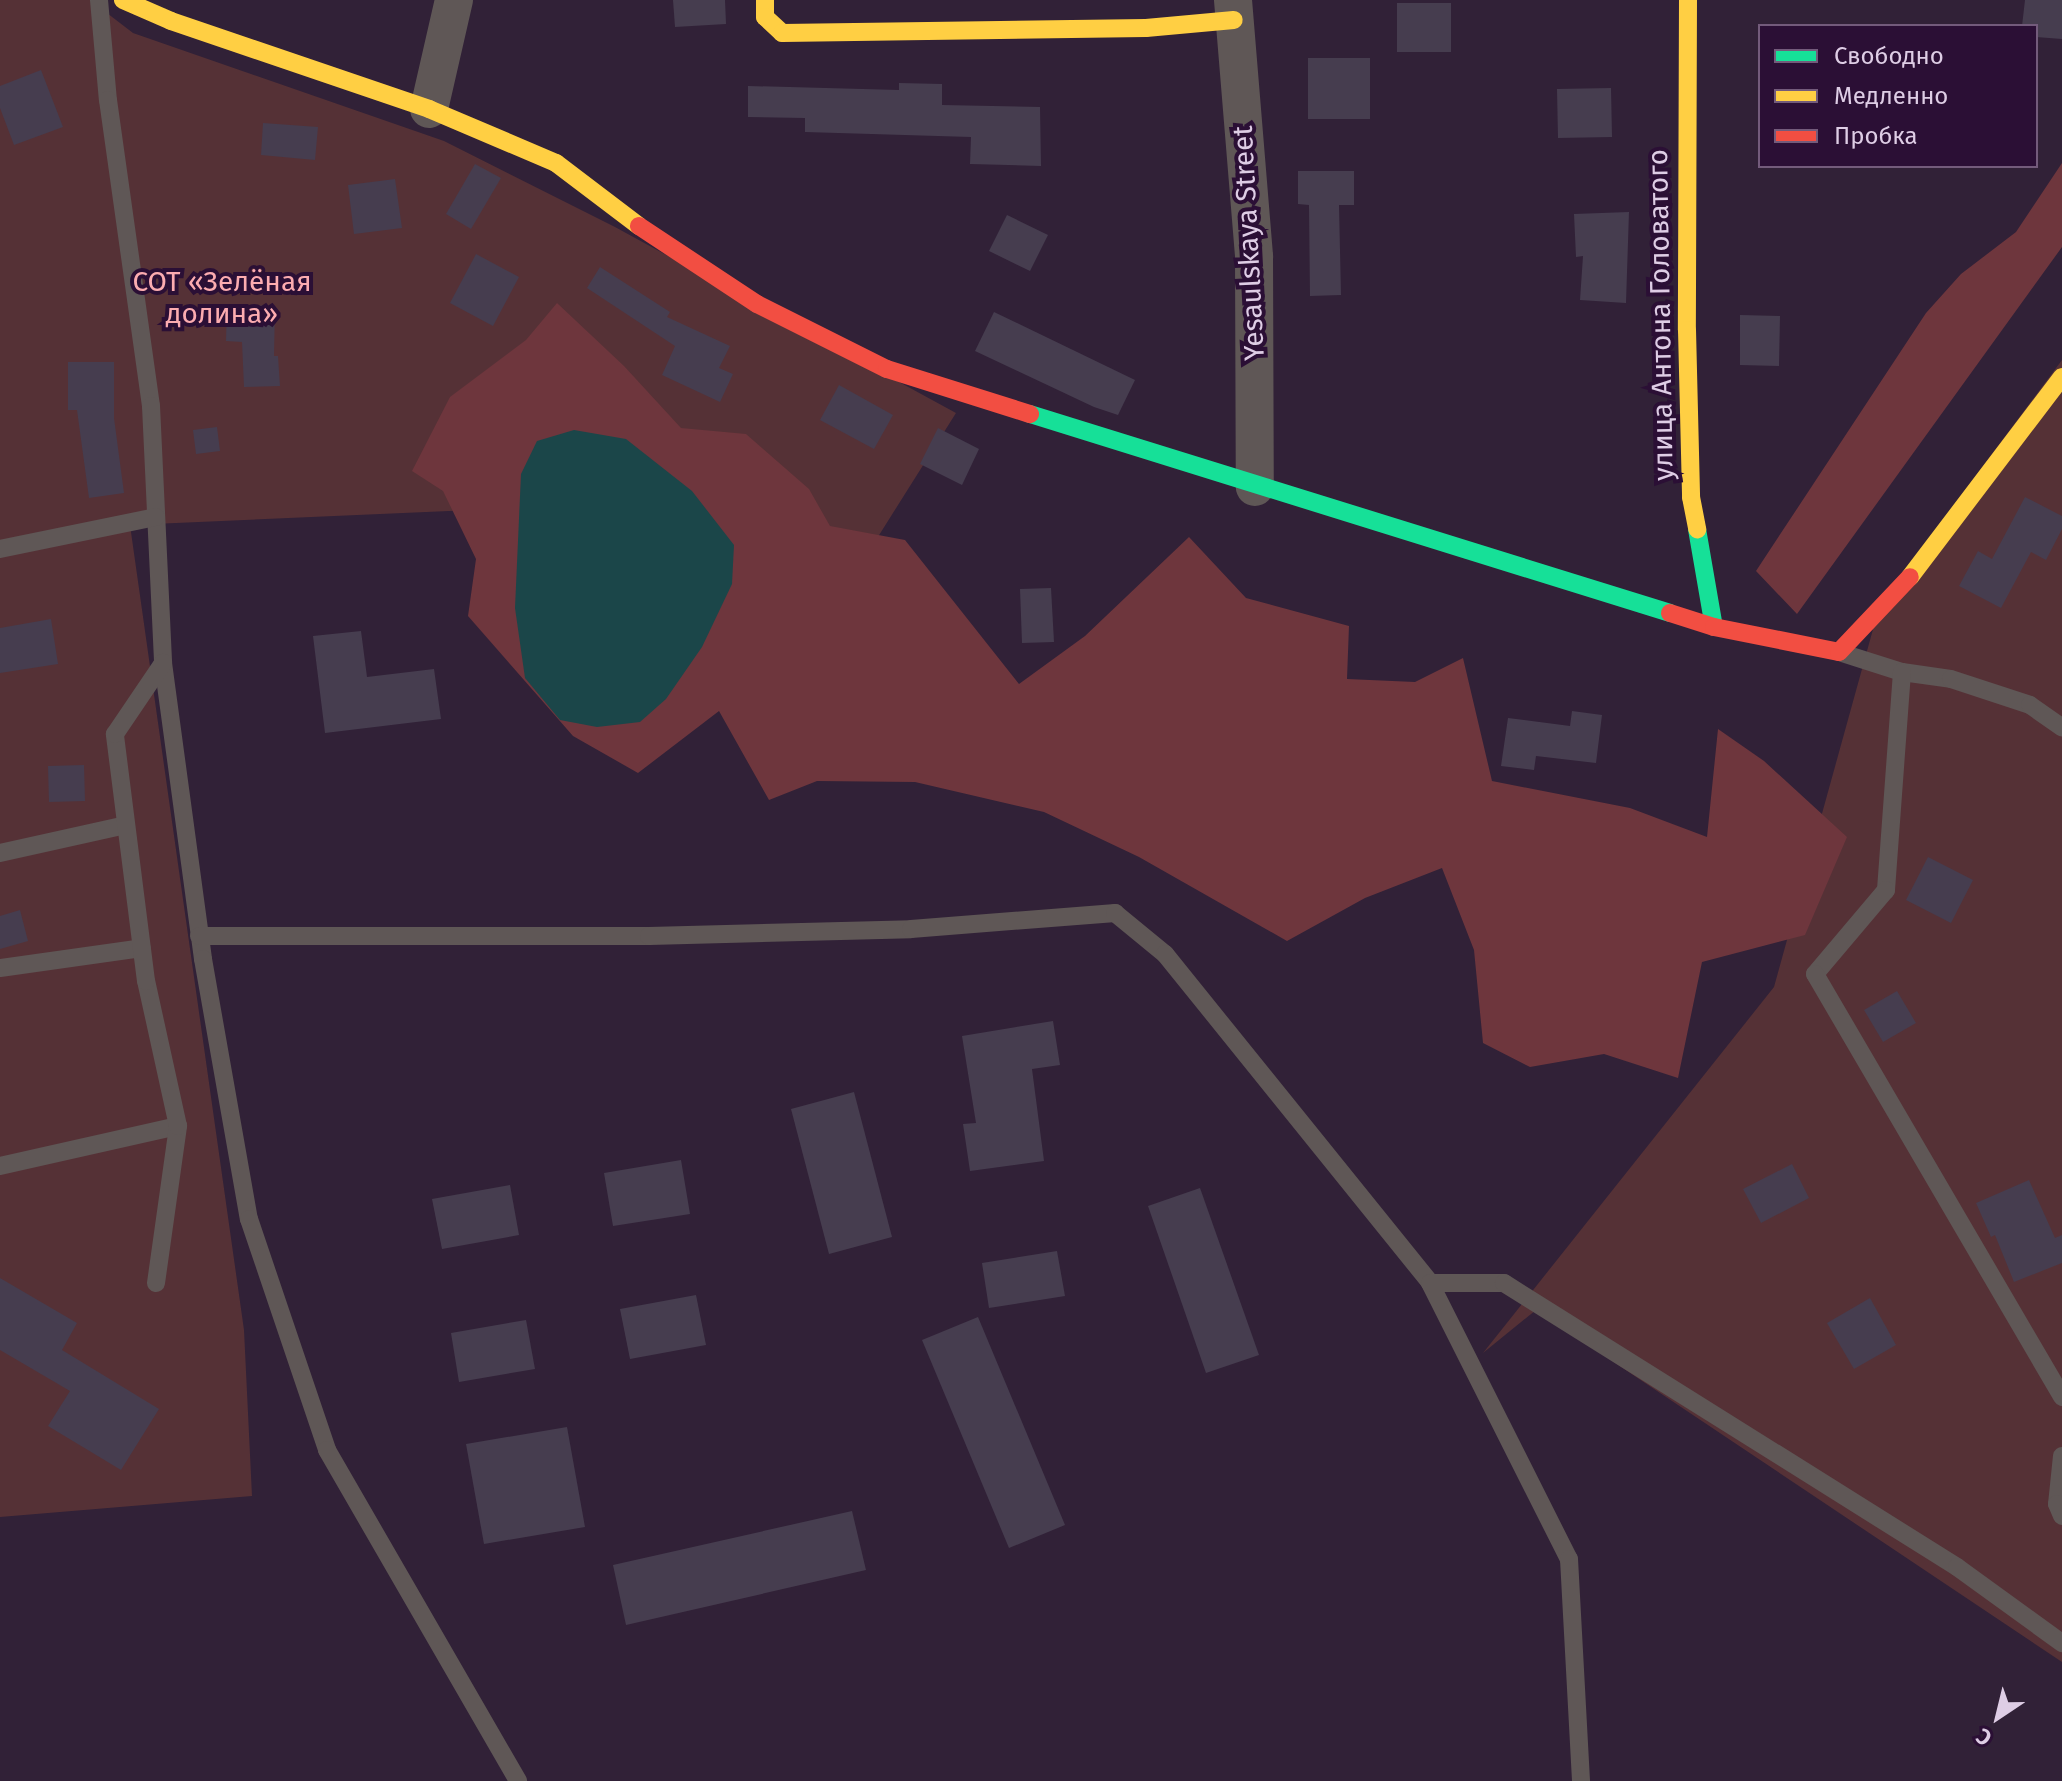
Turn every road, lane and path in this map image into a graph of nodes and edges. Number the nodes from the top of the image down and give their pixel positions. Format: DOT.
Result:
graph roads {
  1 [pos="99,0"];
  2 [pos="123,0"];
  3 [pos="454,0"];
  4 [pos="765,0"];
  5 [pos="1688,0"];
  6 [pos="1234,10"];
  7 [pos="429,109"];
  8 [pos="2062,377"];
  9 [pos="1255,487"];
  10 [pos="156,517"];
  11 [pos="0,549"];
  12 [pos="1714,627"];
  13 [pos="1839,652"];
  14 [pos="163,663"];
  15 [pos="1902,672"];
  16 [pos="2062,727"];
  17 [pos="126,825"];
  18 [pos="0,853"];
  19 [pos="199,936"];
  20 [pos="142,948"];
  21 [pos="0,968"];
  22 [pos="178,1126"];
  23 [pos="0,1166"];
  24 [pos="156,1283"];
  25 [pos="1430,1283"];
  26 [pos="2062,1397"];
  27 [pos="2062,1456"];
  28 [pos="2062,1516"];
  29 [pos="2062,1643"];
  30 [pos="518,1781"];
  31 [pos="1581,1781"];
  1 -- 10 [label="lane"];
  2 -- 7 [label="street"];
  3 -- 7 [label="street"];
  4 -- 6 [label="street"];
  5 -- 12 [label="street, улица Антона Головатого"];
  6 -- 9 [label="street, Yesaulskaya Street"];
  7 -- 9 [label="street"];
  8 -- 13 [label="street"];
  9 -- 12 [label="street"];
  10 -- 11 [label="lane"];
  10 -- 14 [label="lane"];
  12 -- 13 [label="street"];
  13 -- 15 [label="lane"];
  14 -- 17 [label="lane"];
  14 -- 19 [label="lane"];
  15 -- 16 [label="lane"];
  15 -- 26 [label="lane"];
  17 -- 18 [label="lane"];
  17 -- 20 [label="lane"];
  19 -- 25 [label="lane"];
  19 -- 30 [label="lane"];
  20 -- 21 [label="lane"];
  20 -- 22 [label="lane"];
  22 -- 23 [label="lane"];
  22 -- 24 [label="lane"];
  25 -- 29 [label="lane"];
  25 -- 31 [label="lane"];
  27 -- 28 [label="lane"];
}
